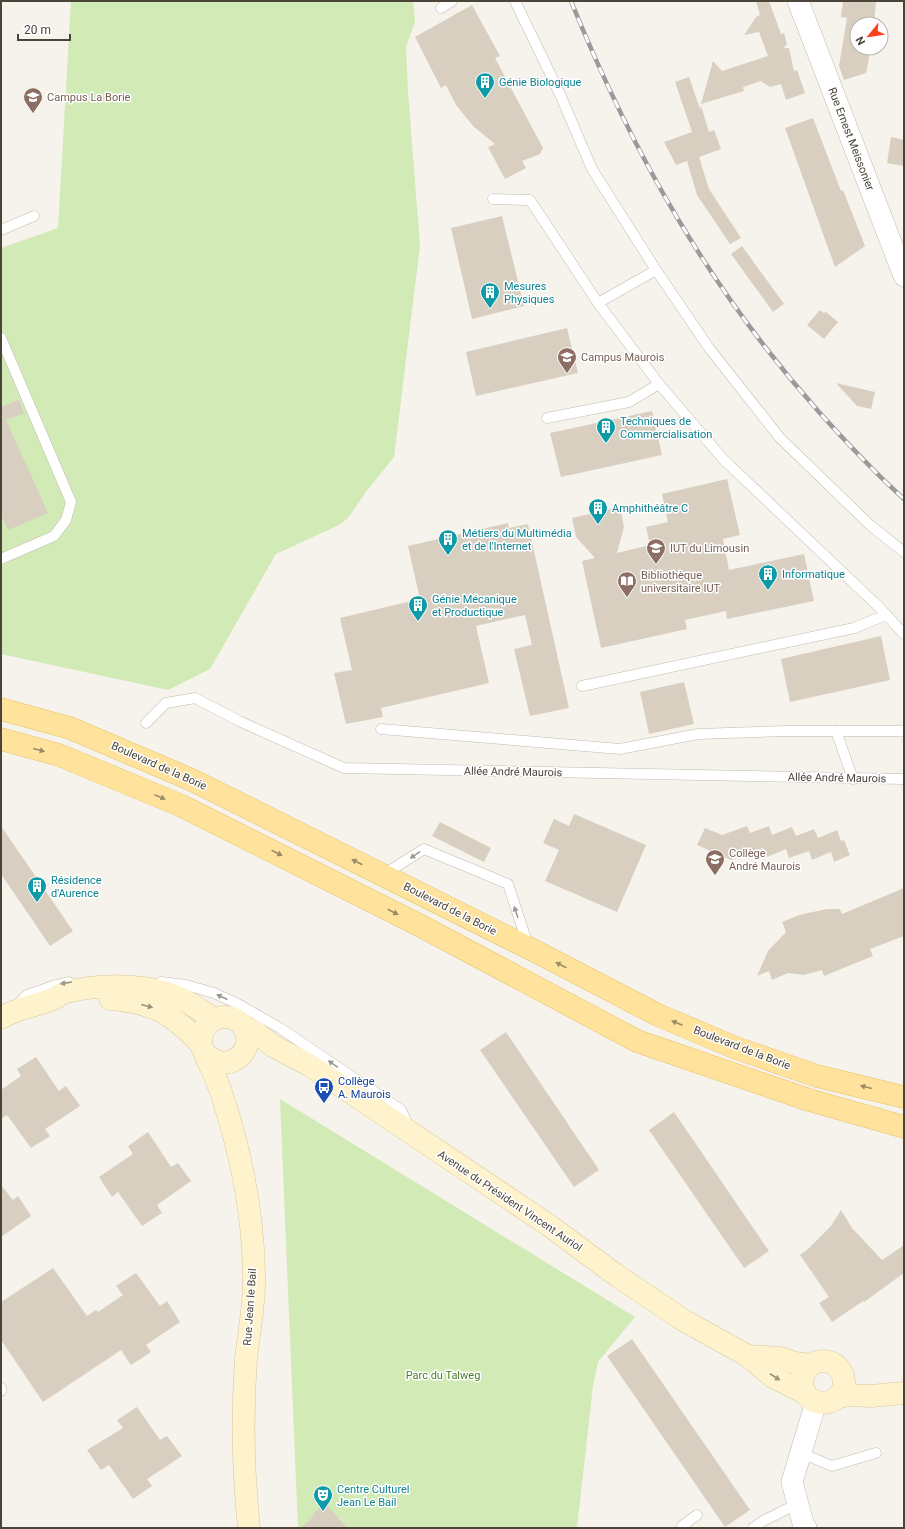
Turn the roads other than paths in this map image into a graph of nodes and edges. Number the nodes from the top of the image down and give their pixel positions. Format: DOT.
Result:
graph roads {
  1 [pos="452,1"];
  2 [pos="515,1"];
  3 [pos="798,1"];
  4 [pos="441,8"];
  5 [pos="493,199"];
  6 [pos="34,216"];
  7 [pos="1,230"];
  8 [pos="656,270"];
  9 [pos="904,276"];
  10 [pos="598,303"];
  11 [pos="1,338"];
  12 [pos="5,356"];
  13 [pos="659,384"];
  14 [pos="547,418"];
  15 [pos="904,552"];
  16 [pos="1,559"];
  17 [pos="886,615"];
  18 [pos="904,634"];
  19 [pos="582,686"];
  20 [pos="1,709"];
  21 [pos="146,723"];
  22 [pos="381,729"];
  23 [pos="836,731"];
  24 [pos="904,731"];
  25 [pos="1,739"];
  26 [pos="853,779"];
  27 [pos="904,779"];
  28 [pos="383,875"];
  29 [pos="529,948"];
  30 [pos="54,999"];
  31 [pos="3,1016"];
  32 [pos="214,1018"];
  33 [pos="243,1026"];
  34 [pos="273,1046"];
  35 [pos="203,1050"];
  36 [pos="238,1057"];
  37 [pos="220,1090"];
  38 [pos="904,1097"];
  39 [pos="904,1127"];
  40 [pos="412,1134"];
  41 [pos="748,1356"];
  42 [pos="810,1365"];
  43 [pos="842,1374"];
  44 [pos="1,1388"];
  45 [pos="904,1390"];
  46 [pos="1,1391"];
  47 [pos="904,1393"];
  48 [pos="838,1397"];
  49 [pos="810,1398"];
  50 [pos="801,1453"];
  51 [pos="876,1453"];
  52 [pos="797,1504"];
  53 [pos="697,1515"];
  54 [pos="249,1528"];
  55 [pos="681,1528"];
  56 [pos="753,1528"];
  57 [pos="806,1528"];
  1 -- 4 [label="lane"];
  2 -- 8 [label="lane"];
  3 -- 9 [label="street, Rue Ernest Meissonier"];
  5 -- 10 [label="lane"];
  6 -- 7 [label="lane"];
  8 -- 10 [label="lane"];
  8 -- 15 [label="lane"];
  10 -- 13 [label="lane"];
  11 -- 12 [label="lane"];
  12 -- 16 [label="lane"];
  13 -- 14 [label="lane"];
  13 -- 17 [label="lane"];
  17 -- 18 [label="lane"];
  17 -- 19 [label="lane"];
  28 -- 20 [label="main road, Boulevard de la Borie, one-way"];
  21 -- 26 [label="lane, Allée André Maurois"];
  22 -- 23 [label="lane"];
  23 -- 24 [label="lane"];
  23 -- 26 [label="lane"];
  25 -- 39 [label="main road, one-way"];
  26 -- 27 [label="lane, Allée André Maurois"];
  28 -- 29 [label="main road, Boulevard de la Borie"];
  29 -- 28 [label="lane, one-way"];
  38 -- 29 [label="main road, Boulevard de la Borie, one-way"];
  30 -- 31 [label="street"];
  30 -- 32 [label="street"];
  30 -- 35 [label="street, one-way"];
  40 -- 31 [label="lane, one-way"];
  32 -- 33 [label="street"];
  32 -- 35 [label="street"];
  33 -- 34 [label="street, Avenue du Président Vincent Auriol"];
  33 -- 36 [label="street"];
  34 -- 36 [label="street"];
  34 -- 40 [label="street, Avenue du Président Vincent Auriol"];
  35 -- 36 [label="street"];
  35 -- 37 [label="street, Rue Jean le Bail"];
  36 -- 37 [label="street"];
  37 -- 54 [label="street, Rue Jean le Bail"];
  40 -- 41 [label="street, Avenue du Président Vincent Auriol"];
  41 -- 42 [label="street, Avenue du Président Vincent Auriol"];
  41 -- 49 [label="street, Avenue du Président Vincent Auriol, one-way"];
  42 -- 43 [label="street"];
  42 -- 49 [label="street"];
  43 -- 45 [label="street"];
  43 -- 48 [label="street"];
  44 -- 46 [label="lane"];
  47 -- 48 [label="street"];
  48 -- 49 [label="street"];
  49 -- 50 [label="street"];
  50 -- 51 [label="lane"];
  50 -- 52 [label="street"];
  52 -- 56 [label="lane"];
  52 -- 57 [label="street"];
  53 -- 55 [label="lane"];
}
